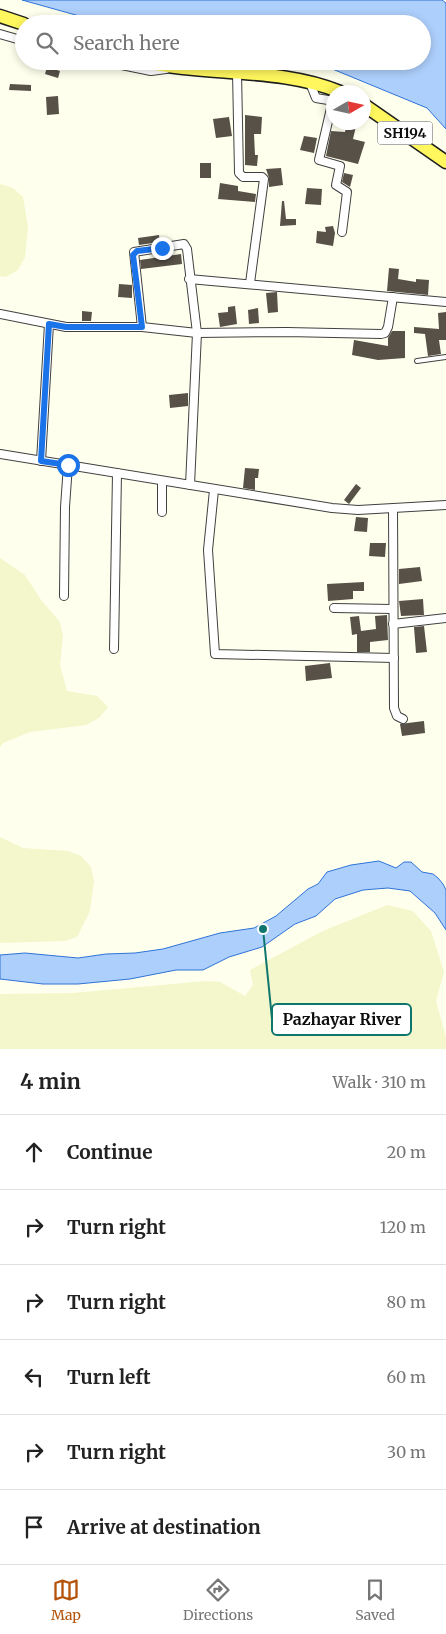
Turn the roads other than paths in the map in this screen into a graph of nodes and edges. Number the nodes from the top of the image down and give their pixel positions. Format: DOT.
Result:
graph roads {
  1 [pos="0,16"];
  2 [pos="15,21"];
  3 [pos="0,34"];
  4 [pos="15,38"];
  5 [pos="204,70"];
  6 [pos="237,72"];
  7 [pos="310,83"];
  8 [pos="326,87"];
  9 [pos="371,110"];
  10 [pos="446,162"];
  11 [pos="342,232"];
  12 [pos="190,279"];
  13 [pos="250,283"];
  14 [pos="393,297"];
  15 [pos="446,302"];
  16 [pos="0,314"];
  17 [pos="49,324"];
  18 [pos="142,327"];
  19 [pos="196,333"];
  20 [pos="446,357"];
  21 [pos="417,361"];
  22 [pos="0,454"];
  23 [pos="41,461"];
  24 [pos="68,465"];
  25 [pos="117,473"];
  26 [pos="162,481"];
  27 [pos="190,485"];
  28 [pos="214,490"];
  29 [pos="446,505"];
  30 [pos="392,509"];
  31 [pos="162,512"];
  32 [pos="64,596"];
  33 [pos="334,608"];
  34 [pos="392,609"];
  35 [pos="446,618"];
  36 [pos="393,624"];
  37 [pos="114,649"];
  38 [pos="394,658"];
  39 [pos="403,719"];
  1 -- 2 [label="main road"];
  3 -- 4 [label="street"];
  5 -- 6 [label="main road"];
  6 -- 7 [label="main road"];
  6 -- 13 [label="street"];
  7 -- 8 [label="main road"];
  7 -- 11 [label="street"];
  9 -- 10 [label="main road, SH194"];
  12 -- 13 [label="street"];
  12 -- 18 [label="street"];
  12 -- 19 [label="street"];
  13 -- 14 [label="street"];
  14 -- 15 [label="street"];
  14 -- 19 [label="street"];
  16 -- 17 [label="street"];
  17 -- 18 [label="street"];
  17 -- 23 [label="street"];
  18 -- 19 [label="street"];
  19 -- 27 [label="street"];
  20 -- 21 [label="lane"];
  22 -- 23 [label="street"];
  23 -- 24 [label="street"];
  24 -- 25 [label="street"];
  24 -- 32 [label="street"];
  25 -- 26 [label="street"];
  25 -- 37 [label="street"];
  26 -- 27 [label="street"];
  26 -- 31 [label="street"];
  27 -- 28 [label="street"];
  28 -- 30 [label="street"];
  28 -- 38 [label="street"];
  29 -- 30 [label="street"];
  30 -- 34 [label="street"];
  33 -- 34 [label="street"];
  34 -- 36 [label="street"];
  35 -- 36 [label="street"];
  36 -- 38 [label="street"];
  38 -- 39 [label="street"];
}
